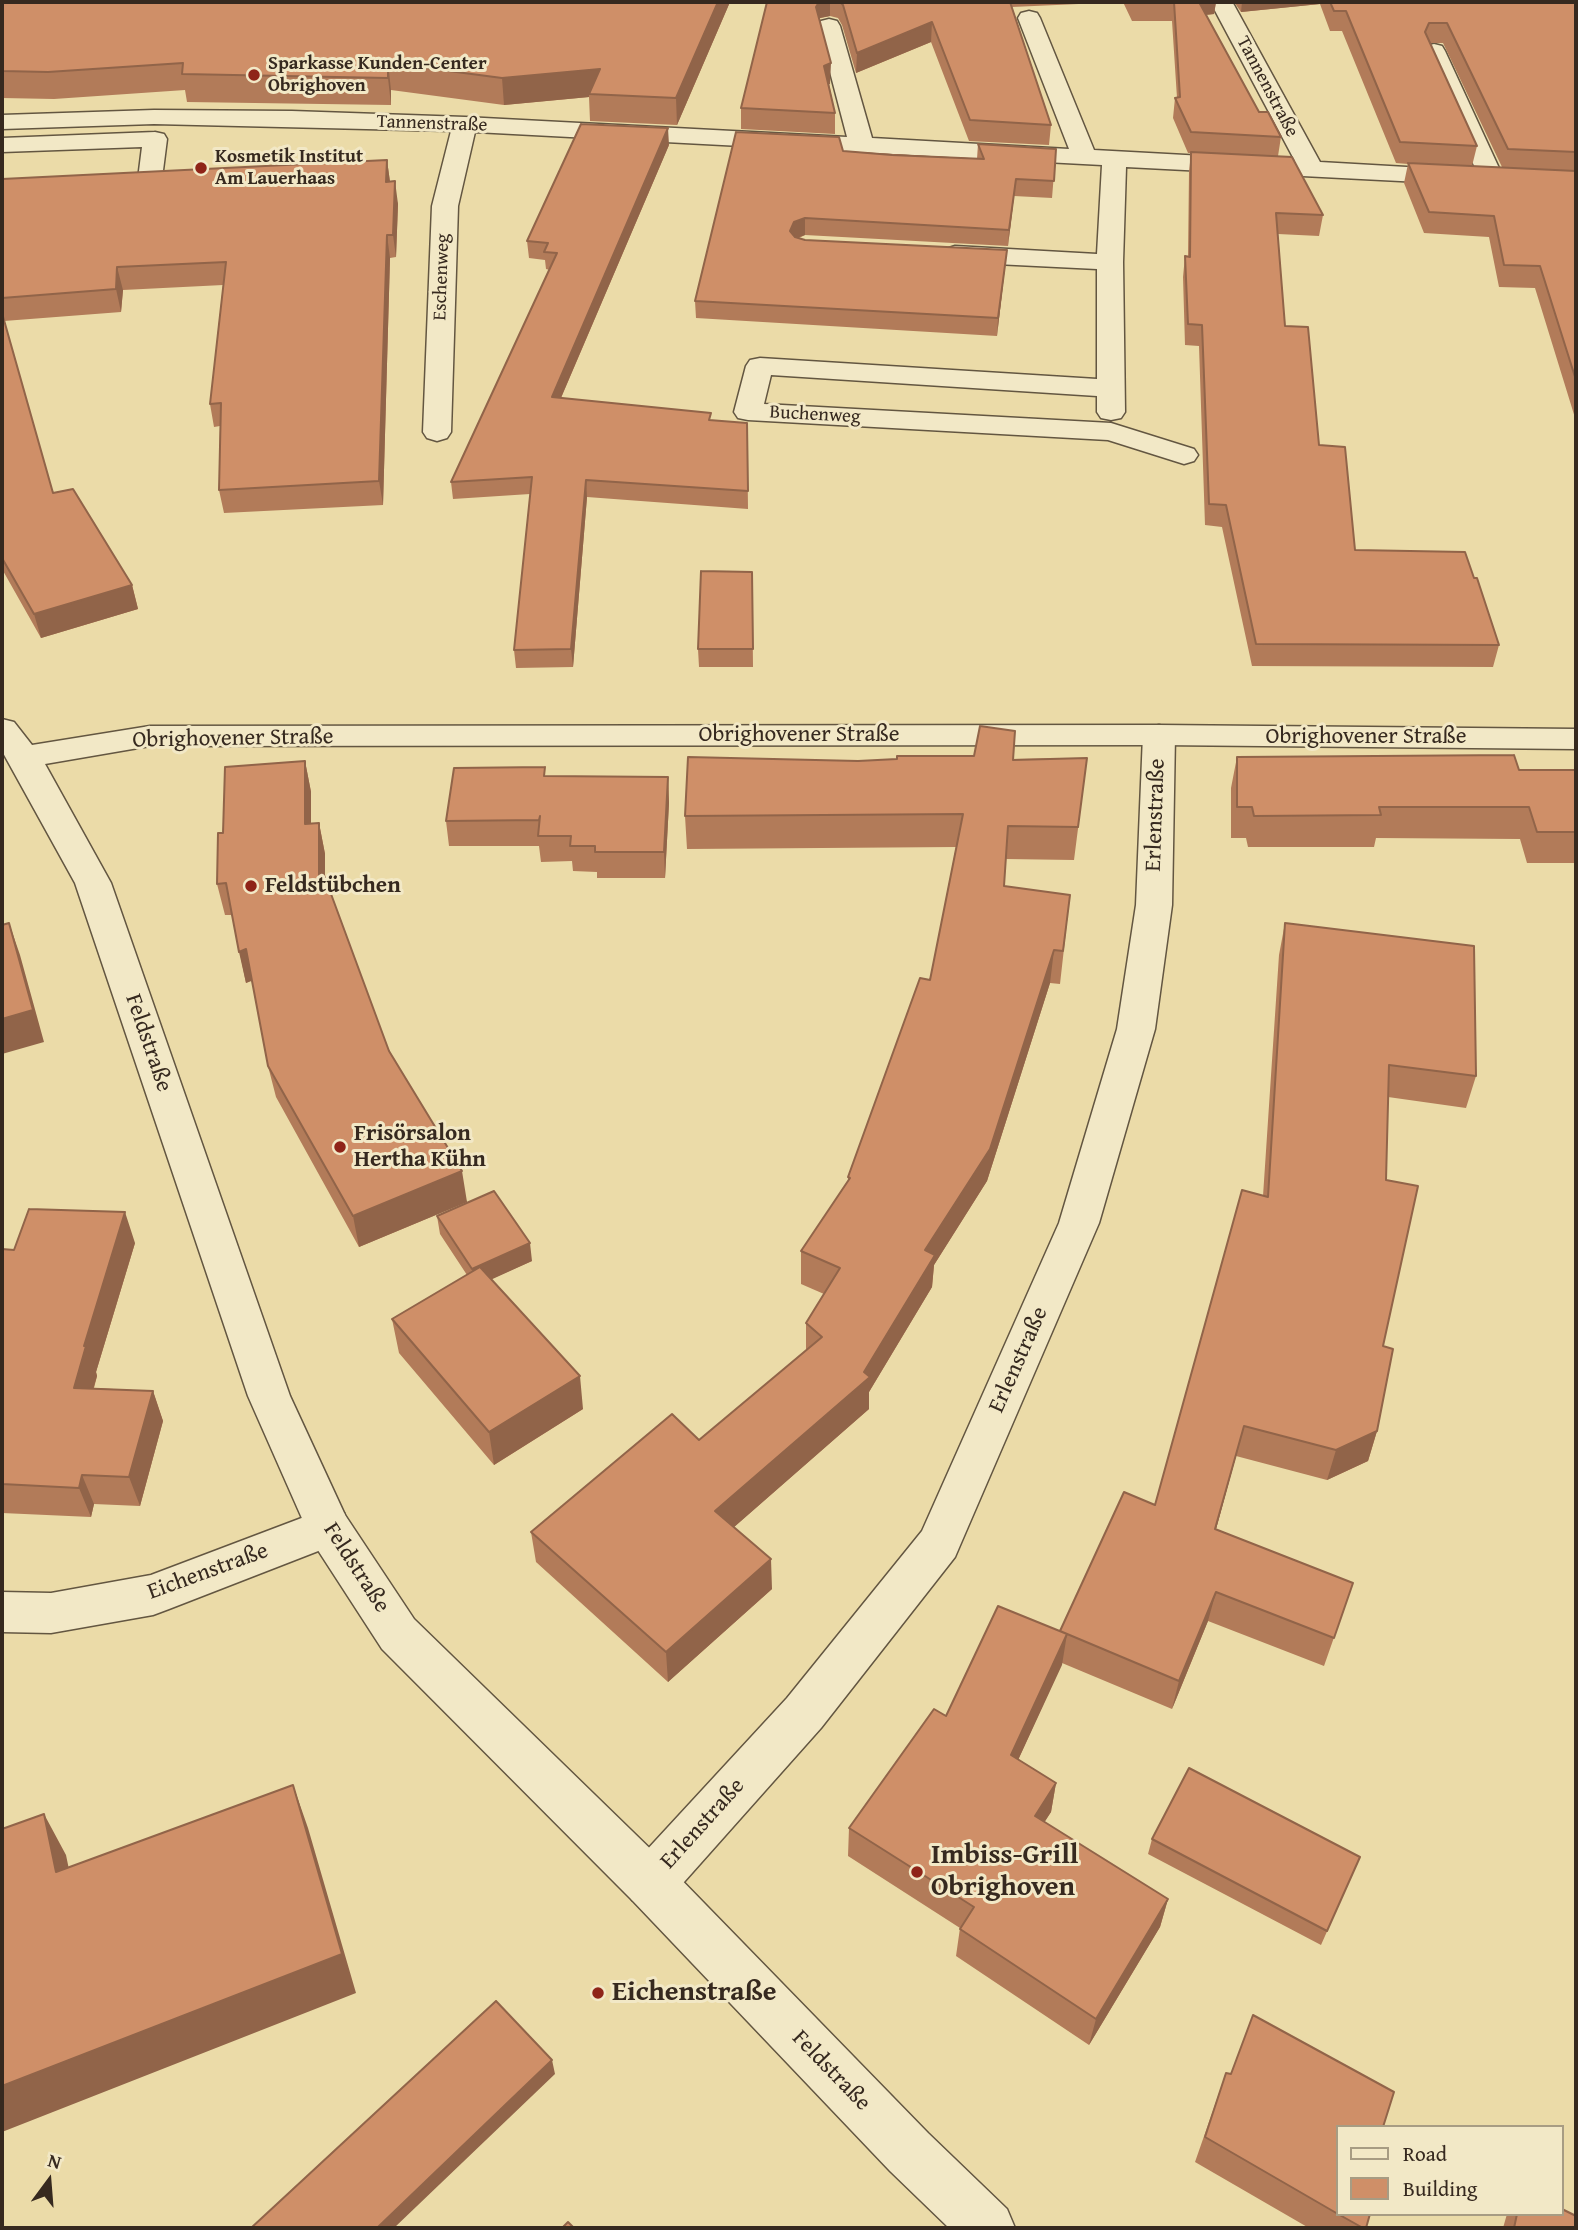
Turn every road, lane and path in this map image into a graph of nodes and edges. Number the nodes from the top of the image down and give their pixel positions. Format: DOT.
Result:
graph roads {
  1 [pos="1223,5"];
  2 [pos="1029,18"];
  3 [pos="829,26"];
  4 [pos="1434,51"];
  5 [pos="2,122"];
  6 [pos="465,124"];
  7 [pos="2,145"];
  8 [pos="862,147"];
  9 [pos="1085,159"];
  10 [pos="1114,160"];
  11 [pos="1312,170"];
  12 [pos="82,190"];
  13 [pos="930,252"];
  14 [pos="1110,262"];
  15 [pos="1110,388"];
  16 [pos="437,432"];
  17 [pos="1111,432"];
  18 [pos="1184,455"];
  19 [pos="1159,735"];
  20 [pos="1576,739"];
  21 [pos="13,743"];
  22 [pos="328,1527"];
  23 [pos="2,1612"];
  24 [pos="650,1882"];
  25 [pos="988,2228"];
  1 -- 11 [label="street, Tannenstraße"];
  2 -- 9 [label="street"];
  3 -- 8 [label="street"];
  4 -- 11 [label="street, Tannenstraße"];
  5 -- 6 [label="street, Tannenstraße"];
  6 -- 8 [label="street, Tannenstraße"];
  6 -- 16 [label="street, Eschenweg"];
  7 -- 12 [label="street"];
  8 -- 9 [label="street, Tannenstraße"];
  9 -- 10 [label="street, Tannenstraße"];
  10 -- 11 [label="street, Tannenstraße"];
  10 -- 14 [label="street"];
  13 -- 14 [label="street"];
  14 -- 15 [label="street"];
  15 -- 17 [label="street"];
  15 -- 17 [label="street, Buchenweg"];
  17 -- 18 [label="street, Buchenweg"];
  19 -- 20 [label="street, Obrighovener Straße"];
  19 -- 21 [label="street, Obrighovener Straße"];
  19 -- 24 [label="street, Erlenstraße"];
  21 -- 22 [label="street, Feldstraße"];
  22 -- 23 [label="street, Eichenstraße"];
  22 -- 24 [label="street, Feldstraße"];
  24 -- 25 [label="street, Feldstraße"];
}
